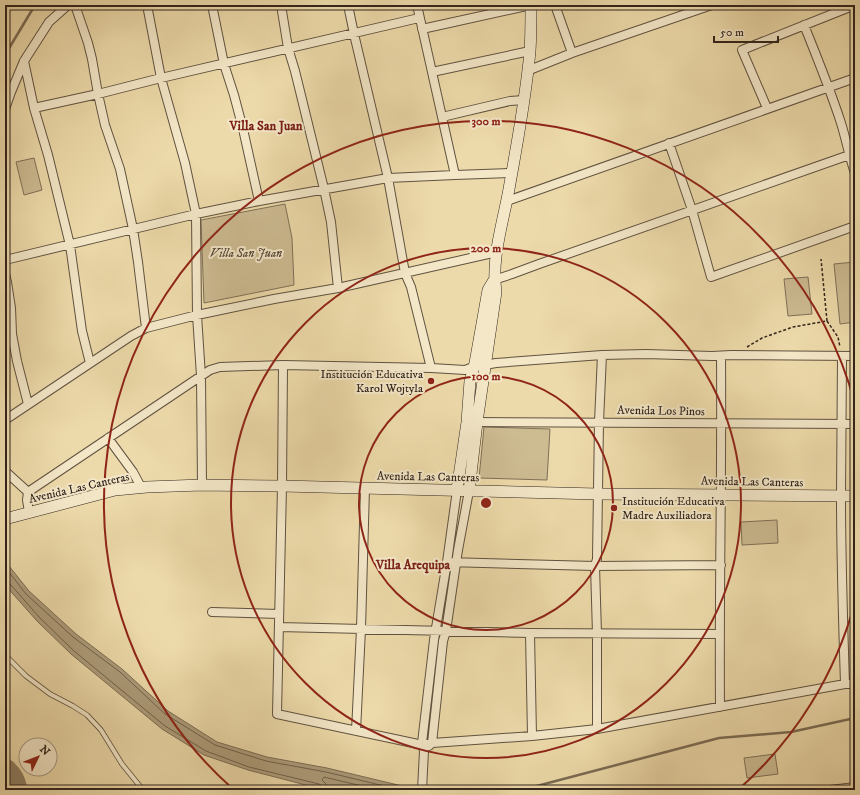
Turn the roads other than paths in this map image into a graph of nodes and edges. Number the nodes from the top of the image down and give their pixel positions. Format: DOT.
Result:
graph roads {
  1 [pos="68,5"];
  2 [pos="75,5"];
  3 [pos="147,5"];
  4 [pos="212,5"];
  5 [pos="281,5"];
  6 [pos="348,5"];
  7 [pos="417,5"];
  8 [pos="531,5"];
  9 [pos="555,5"];
  10 [pos="708,5"];
  11 [pos="855,5"];
  12 [pos="419,18"];
  13 [pos="804,25"];
  14 [pos="422,29"];
  15 [pos="354,34"];
  16 [pos="288,48"];
  17 [pos="530,51"];
  18 [pos="572,53"];
  19 [pos="24,61"];
  20 [pos="224,64"];
  21 [pos="527,71"];
  22 [pos="432,72"];
  23 [pos="161,78"];
  24 [pos="855,78"];
  25 [pos="829,87"];
  26 [pos="98,94"];
  27 [pos="524,100"];
  28 [pos="34,108"];
  29 [pos="767,108"];
  30 [pos="5,109"];
  31 [pos="442,117"];
  32 [pos="669,143"];
  33 [pos="852,154"];
  34 [pos="512,173"];
  35 [pos="855,173"];
  36 [pos="455,175"];
  37 [pos="388,178"];
  38 [pos="324,189"];
  39 [pos="259,201"];
  40 [pos="507,201"];
  41 [pos="692,210"];
  42 [pos="196,214"];
  43 [pos="855,226"];
  44 [pos="133,229"];
  45 [pos="70,245"];
  46 [pos="497,252"];
  47 [pos="5,260"];
  48 [pos="405,273"];
  49 [pos="5,274"];
  50 [pos="494,280"];
  51 [pos="338,288"];
  52 [pos="197,315"];
  53 [pos="146,328"];
  54 [pos="602,355"];
  55 [pos="721,356"];
  56 [pos="842,356"];
  57 [pos="855,356"];
  58 [pos="90,363"];
  59 [pos="283,365"];
  60 [pos="485,365"];
  61 [pos="473,367"];
  62 [pos="431,368"];
  63 [pos="201,376"];
  64 [pos="28,404"];
  65 [pos="5,420"];
  66 [pos="472,422"];
  67 [pos="599,422"];
  68 [pos="722,424"];
  69 [pos="842,424"];
  70 [pos="855,424"];
  71 [pos="108,438"];
  72 [pos="5,471"];
  73 [pos="202,486"];
  74 [pos="282,486"];
  75 [pos="141,487"];
  76 [pos="365,488"];
  77 [pos="457,490"];
  78 [pos="469,491"];
  79 [pos="28,492"];
  80 [pos="598,494"];
  81 [pos="721,494"];
  82 [pos="841,496"];
  83 [pos="855,496"];
  84 [pos="29,512"];
  85 [pos="5,519"];
  86 [pos="448,562"];
  87 [pos="457,563"];
  88 [pos="721,565"];
  89 [pos="596,566"];
  90 [pos="212,612"];
  91 [pos="280,614"];
  92 [pos="279,627"];
  93 [pos="361,629"];
  94 [pos="436,631"];
  95 [pos="446,631"];
  96 [pos="530,633"];
  97 [pos="597,634"];
  98 [pos="719,634"];
  99 [pos="5,655"];
  100 [pos="845,684"];
  101 [pos="855,684"];
  102 [pos="720,707"];
  103 [pos="597,729"];
  104 [pos="356,731"];
  105 [pos="532,736"];
  106 [pos="432,743"];
  107 [pos="423,747"];
  108 [pos="855,787"];
  109 [pos="143,790"];
  110 [pos="422,790"];
  111 [pos="830,790"];
  1 -- 19 [label="street"];
  2 -- 26 [label="street"];
  3 -- 23 [label="street"];
  4 -- 20 [label="street"];
  5 -- 16 [label="street"];
  6 -- 15 [label="street"];
  7 -- 12 [label="street"];
  8 -- 14 [label="street"];
  8 -- 17 [label="street"];
  9 -- 18 [label="street"];
  10 -- 18 [label="street"];
  11 -- 13 [label="street"];
  12 -- 14 [label="street"];
  12 -- 15 [label="street"];
  13 -- 25 [label="street"];
  13 -- 29 [label="street"];
  14 -- 22 [label="street"];
  15 -- 16 [label="street"];
  15 -- 37 [label="street"];
  16 -- 20 [label="street"];
  16 -- 38 [label="street"];
  17 -- 21 [label="street"];
  17 -- 22 [label="street"];
  18 -- 21 [label="street"];
  19 -- 28 [label="street"];
  19 -- 30 [label="street"];
  20 -- 23 [label="street"];
  20 -- 39 [label="street"];
  21 -- 27 [label="street"];
  22 -- 31 [label="street"];
  23 -- 26 [label="street"];
  23 -- 42 [label="street"];
  24 -- 25 [label="street"];
  25 -- 29 [label="street"];
  25 -- 33 [label="street"];
  26 -- 28 [label="street"];
  26 -- 44 [label="street"];
  27 -- 31 [label="street"];
  27 -- 34 [label="street"];
  28 -- 45 [label="street"];
  29 -- 32 [label="street"];
  31 -- 36 [label="street"];
  32 -- 40 [label="street"];
  32 -- 41 [label="street"];
  33 -- 35 [label="street"];
  33 -- 41 [label="street"];
  34 -- 36 [label="street"];
  34 -- 40 [label="street"];
  36 -- 37 [label="street"];
  37 -- 38 [label="street"];
  37 -- 48 [label="street"];
  38 -- 39 [label="street"];
  38 -- 51 [label="street"];
  39 -- 42 [label="street"];
  40 -- 46 [label="street"];
  41 -- 43 [label="street"];
  41 -- 50 [label="street"];
  42 -- 44 [label="street"];
  42 -- 52 [label="street"];
  44 -- 45 [label="street"];
  44 -- 53 [label="street"];
  45 -- 47 [label="street"];
  45 -- 58 [label="street"];
  46 -- 48 [label="street"];
  46 -- 50 [label="street"];
  48 -- 51 [label="street"];
  48 -- 62 [label="street"];
  49 -- 64 [label="street"];
  50 -- 60 [label="street"];
  50 -- 61 [label="street"];
  51 -- 52 [label="street"];
  52 -- 53 [label="street"];
  52 -- 63 [label="street"];
  53 -- 58 [label="street"];
  54 -- 55 [label="street"];
  54 -- 60 [label="street"];
  54 -- 67 [label="street"];
  55 -- 56 [label="street"];
  55 -- 68 [label="street"];
  56 -- 57 [label="street"];
  56 -- 69 [label="street"];
  58 -- 64 [label="street"];
  59 -- 62 [label="street"];
  59 -- 63 [label="street"];
  59 -- 74 [label="street"];
  60 -- 61 [label="street"];
  60 -- 66 [label="street"];
  61 -- 62 [label="street"];
  61 -- 66 [label="street"];
  63 -- 71 [label="street"];
  63 -- 73 [label="street"];
  64 -- 65 [label="street"];
  66 -- 67 [label="street, Avenida Los Pinos"];
  66 -- 77 [label="street"];
  66 -- 78 [label="street"];
  67 -- 68 [label="street, Avenida Los Pinos"];
  67 -- 80 [label="street"];
  68 -- 69 [label="street, Avenida Los Pinos"];
  68 -- 81 [label="street"];
  69 -- 70 [label="street, Avenida Los Pinos"];
  69 -- 82 [label="street"];
  71 -- 75 [label="street"];
  71 -- 79 [label="street"];
  72 -- 79 [label="street"];
  73 -- 74 [label="street, Avenida Las Canteras"];
  73 -- 75 [label="street, Avenida Las Canteras"];
  74 -- 76 [label="street, Avenida Las Canteras"];
  74 -- 91 [label="street"];
  75 -- 84 [label="street, Avenida Las Canteras"];
  76 -- 77 [label="street, Avenida Las Canteras"];
  76 -- 93 [label="street"];
  77 -- 78 [label="street, Avenida Las Canteras"];
  77 -- 86 [label="street"];
  78 -- 80 [label="street, Avenida Las Canteras"];
  78 -- 87 [label="street"];
  79 -- 84 [label="street"];
  80 -- 81 [label="street, Avenida Las Canteras"];
  80 -- 89 [label="street"];
  81 -- 82 [label="street, Avenida Las Canteras"];
  81 -- 88 [label="street"];
  82 -- 83 [label="street, Avenida Las Canteras"];
  82 -- 100 [label="street"];
  84 -- 85 [label="street, Avenida Las Canteras"];
  86 -- 87 [label="street"];
  86 -- 94 [label="street"];
  87 -- 89 [label="street"];
  87 -- 95 [label="street"];
  88 -- 89 [label="street"];
  88 -- 98 [label="street"];
  89 -- 97 [label="street"];
  90 -- 91 [label="street"];
  91 -- 92 [label="street"];
  92 -- 93 [label="street"];
  92 -- 104 [label="street"];
  93 -- 94 [label="street"];
  93 -- 104 [label="street"];
  94 -- 95 [label="street"];
  94 -- 107 [label="street"];
  95 -- 96 [label="street"];
  95 -- 106 [label="street"];
  96 -- 97 [label="street"];
  96 -- 105 [label="street"];
  97 -- 98 [label="street"];
  97 -- 103 [label="street"];
  98 -- 102 [label="street"];
  99 -- 109 [label="lane"];
  100 -- 101 [label="street"];
  100 -- 102 [label="street"];
  102 -- 103 [label="street"];
  103 -- 105 [label="street"];
  104 -- 107 [label="street"];
  105 -- 106 [label="street"];
  106 -- 107 [label="street"];
  107 -- 110 [label="street"];
  108 -- 111 [label="street"];
}
